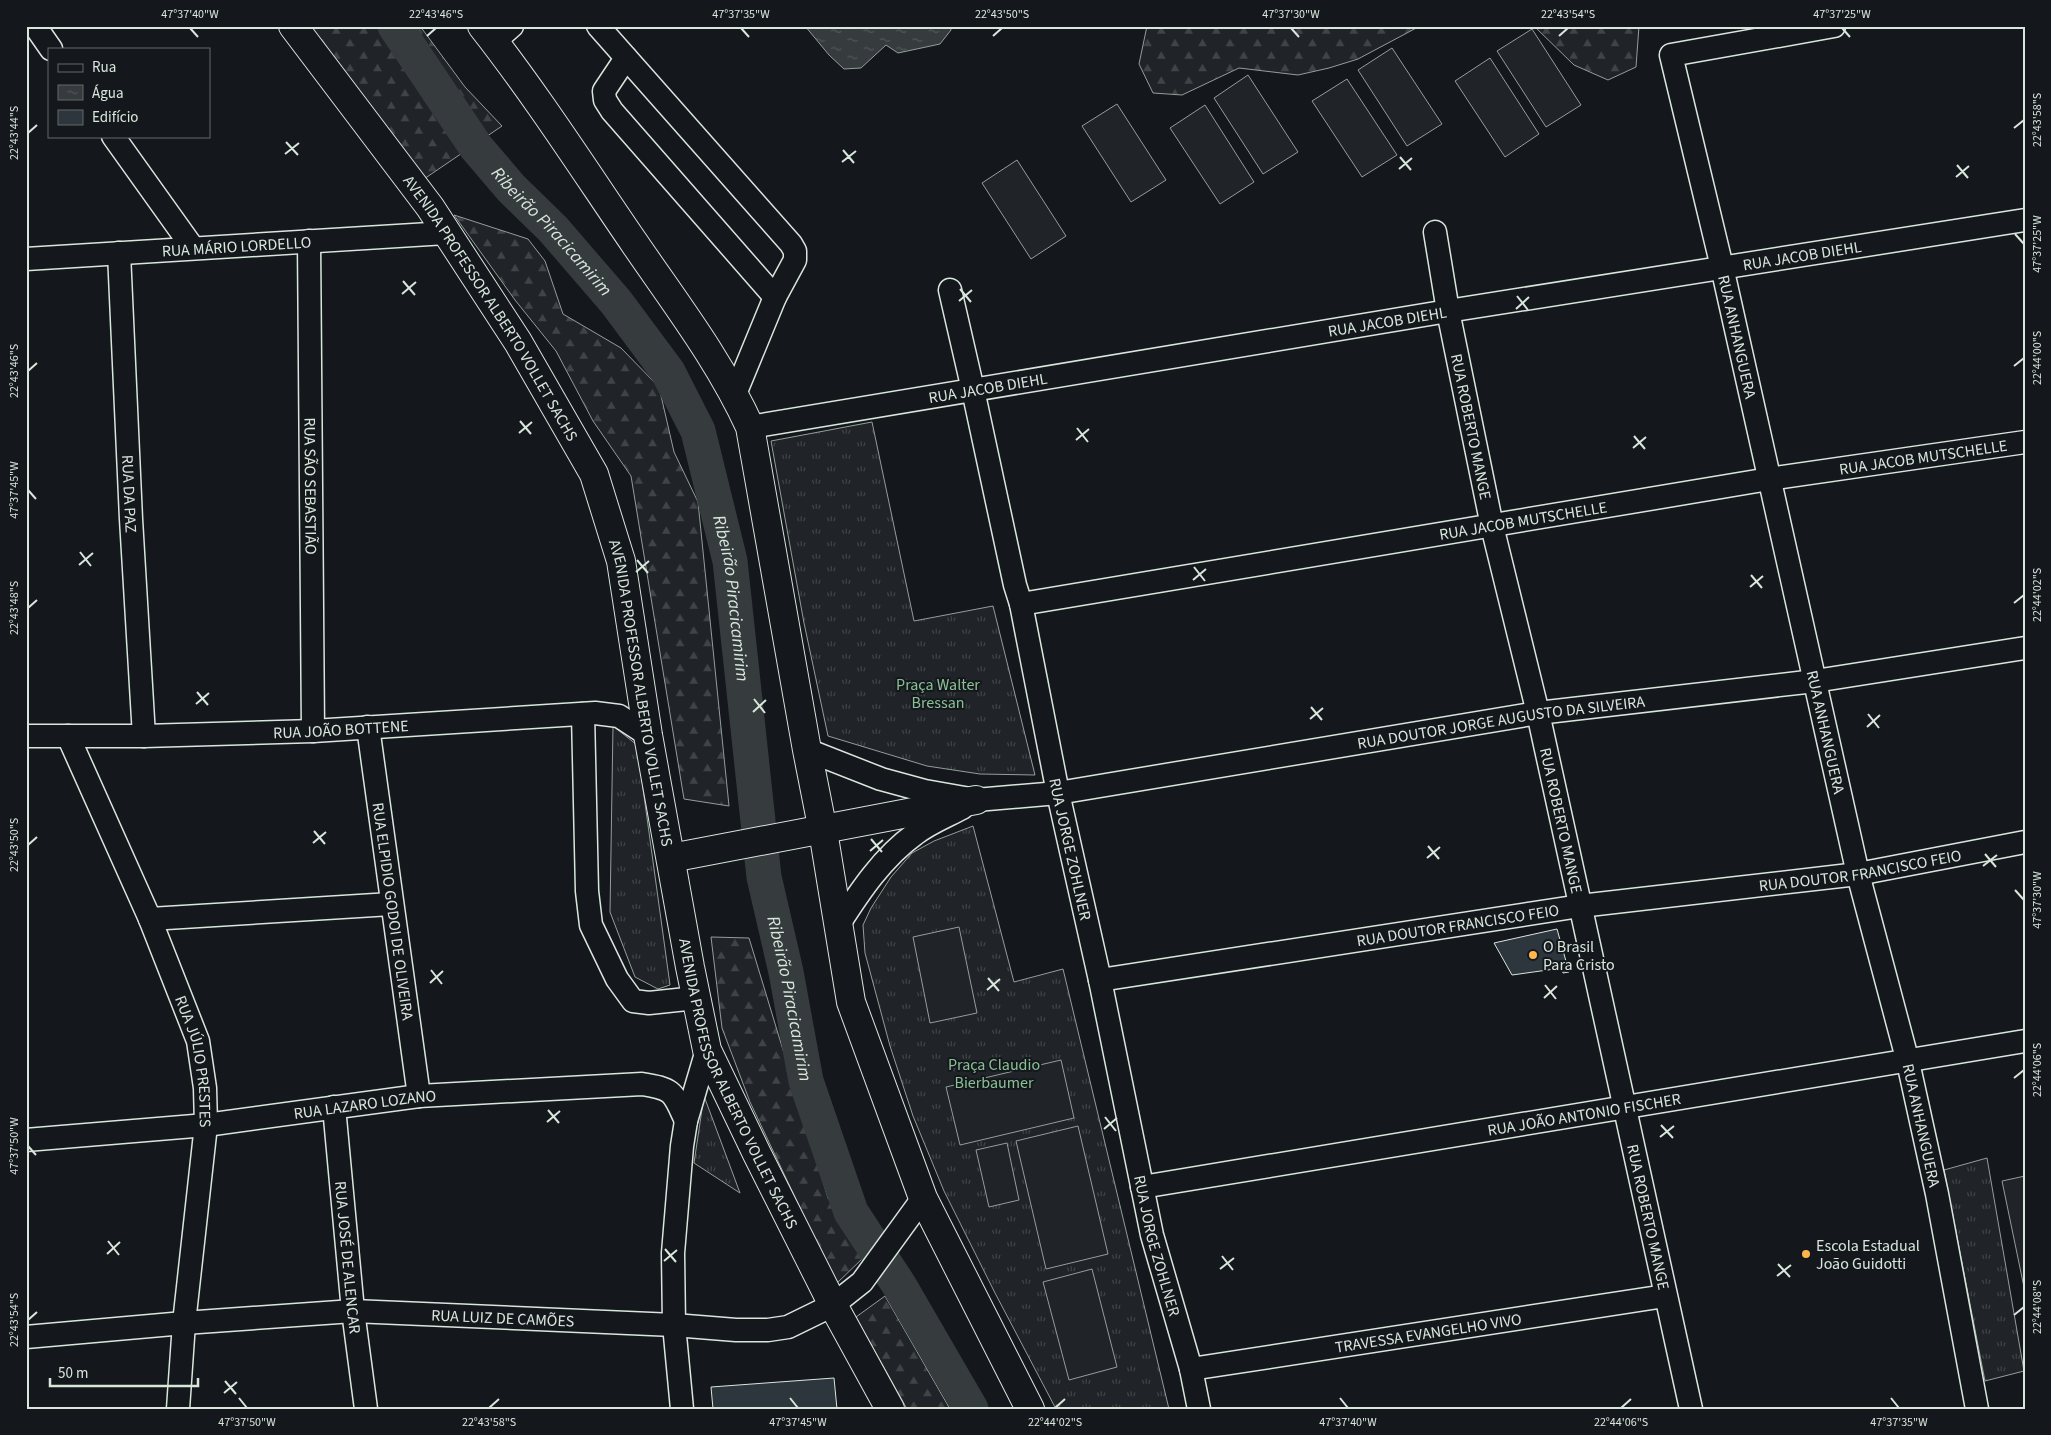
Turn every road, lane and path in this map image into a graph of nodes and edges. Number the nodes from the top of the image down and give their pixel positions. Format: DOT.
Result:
graph roads {
  1 [pos="35,26"];
  2 [pos="293,26"];
  3 [pos="598,26"];
  4 [pos="1834,26"];
  5 [pos="496,32"];
  6 [pos="50,48"];
  7 [pos="626,58"];
  8 [pos="114,138"];
  9 [pos="2025,220"];
  10 [pos="1435,232"];
  11 [pos="446,233"];
  12 [pos="309,241"];
  13 [pos="193,248"];
  14 [pos="119,253"];
  15 [pos="26,259"];
  16 [pos="1722,267"];
  17 [pos="950,290"];
  18 [pos="775,297"];
  19 [pos="1448,311"];
  20 [pos="974,390"];
  21 [pos="735,394"];
  22 [pos="750,427"];
  23 [pos="2025,442"];
  24 [pos="1770,479"];
  25 [pos="1492,526"];
  26 [pos="1021,604"];
  27 [pos="2025,648"];
  28 [pos="1815,682"];
  29 [pos="1538,713"];
  30 [pos="583,714"];
  31 [pos="368,727"];
  32 [pos="313,731"];
  33 [pos="648,735"];
  34 [pos="26,736"];
  35 [pos="68,736"];
  36 [pos="144,736"];
  37 [pos="807,750"];
  38 [pos="1058,793"];
  39 [pos="976,800"];
  40 [pos="823,831"];
  41 [pos="2025,842"];
  42 [pos="671,858"];
  43 [pos="1858,874"];
  44 [pos="391,904"];
  45 [pos="1580,906"];
  46 [pos="150,919"];
  47 [pos="839,924"];
  48 [pos="1100,980"];
  49 [pos="696,998"];
  50 [pos="2025,1041"];
  51 [pos="707,1050"];
  52 [pos="1908,1062"];
  53 [pos="419,1096"];
  54 [pos="334,1107"];
  55 [pos="1624,1109"];
  56 [pos="686,1121"];
  57 [pos="206,1125"];
  58 [pos="26,1140"];
  59 [pos="1142,1187"];
  60 [pos="922,1198"];
  61 [pos="1665,1296"];
  62 [pos="833,1305"];
  63 [pos="353,1311"];
  64 [pos="184,1323"];
  65 [pos="674,1325"];
  66 [pos="26,1337"];
  67 [pos="1191,1369"];
  68 [pos="178,1409"];
  69 [pos="366,1409"];
  70 [pos="682,1409"];
  71 [pos="890,1409"];
  72 [pos="1030,1409"];
  73 [pos="1199,1409"];
  74 [pos="1691,1409"];
  75 [pos="1977,1409"];
  1 -- 6 [label="street"];
  2 -- 11 [label="main road, AVENIDA PROFESSOR ALBERTO VOLLET SACHS"];
  3 -- 7 [label="street"];
  4 -- 16 [label="street, RUA ANHANGUERA"];
  5 -- 21 [label="main road"];
  7 -- 18 [label="street"];
  7 -- 18 [label="street"];
  8 -- 13 [label="street"];
  9 -- 16 [label="street, RUA JACOB DIEHL"];
  10 -- 19 [label="street, RUA ROBERTO MANGE"];
  11 -- 12 [label="street, RUA MÁRIO LORDELLO"];
  11 -- 33 [label="main road, AVENIDA PROFESSOR ALBERTO VOLLET SACHS"];
  12 -- 13 [label="street, RUA MÁRIO LORDELLO"];
  12 -- 32 [label="street, RUA SÃO SEBASTIÃO"];
  13 -- 14 [label="street, RUA MÁRIO LORDELLO"];
  14 -- 15 [label="street, RUA MÁRIO LORDELLO"];
  14 -- 36 [label="street, RUA DA PAZ"];
  16 -- 19 [label="street, RUA JACOB DIEHL"];
  16 -- 24 [label="street, RUA ANHANGUERA"];
  17 -- 20 [label="street, RUA JORGE ZOHLNER"];
  18 -- 21 [label="street"];
  19 -- 20 [label="street, RUA JACOB DIEHL"];
  19 -- 25 [label="street, RUA ROBERTO MANGE"];
  20 -- 22 [label="street, RUA JACOB DIEHL"];
  20 -- 26 [label="street, RUA JORGE ZOHLNER"];
  21 -- 22 [label="main road"];
  22 -- 37 [label="main road"];
  23 -- 24 [label="street, RUA JACOB MUTSCHELLE"];
  24 -- 25 [label="street, RUA JACOB MUTSCHELLE"];
  24 -- 28 [label="street, RUA ANHANGUERA"];
  25 -- 26 [label="street, RUA JACOB MUTSCHELLE"];
  25 -- 29 [label="street, RUA ROBERTO MANGE"];
  26 -- 38 [label="street, RUA JORGE ZOHLNER"];
  27 -- 28 [label="street, RUA DOUTOR JORGE AUGUSTO DA SILVEIRA"];
  28 -- 29 [label="street, RUA DOUTOR JORGE AUGUSTO DA SILVEIRA"];
  28 -- 43 [label="street, RUA ANHANGUERA"];
  29 -- 38 [label="street, RUA DOUTOR JORGE AUGUSTO DA SILVEIRA"];
  29 -- 45 [label="street, RUA ROBERTO MANGE"];
  30 -- 31 [label="street, RUA JOÃO BOTTENE"];
  30 -- 33 [label="street, RUA JOÃO BOTTENE"];
  30 -- 49 [label="street"];
  31 -- 32 [label="street, RUA JOÃO BOTTENE"];
  31 -- 44 [label="street, RUA ELPIDIO GODOI DE OLIVEIRA"];
  32 -- 36 [label="street, RUA JOÃO BOTTENE"];
  33 -- 42 [label="main road, AVENIDA PROFESSOR ALBERTO VOLLET SACHS"];
  34 -- 35 [label="street, RUA JOÃO BOTTENE"];
  35 -- 36 [label="street, RUA JOÃO BOTTENE"];
  35 -- 46 [label="street, RUA JÚLIO PRESTES"];
  37 -- 39 [label="street, RUA DOUTOR JORGE AUGUSTO DA SILVEIRA"];
  37 -- 40 [label="main road"];
  38 -- 39 [label="street, RUA DOUTOR JORGE AUGUSTO DA SILVEIRA"];
  38 -- 48 [label="street, RUA JORGE ZOHLNER"];
  39 -- 40 [label="main road"];
  39 -- 47 [label="street, RUA DOUTOR JORGE AUGUSTO DA SILVEIRA"];
  40 -- 42 [label="main road"];
  40 -- 47 [label="main road"];
  41 -- 43 [label="street, RUA DOUTOR FRANCISCO FEIO"];
  42 -- 49 [label="main road, AVENIDA PROFESSOR ALBERTO VOLLET SACHS"];
  43 -- 45 [label="street, RUA DOUTOR FRANCISCO FEIO"];
  43 -- 52 [label="street, RUA ANHANGUERA"];
  44 -- 46 [label="street"];
  44 -- 53 [label="street, RUA ELPIDIO GODOI DE OLIVEIRA"];
  45 -- 48 [label="street, RUA DOUTOR FRANCISCO FEIO"];
  45 -- 55 [label="street, RUA ROBERTO MANGE"];
  46 -- 57 [label="street, RUA JÚLIO PRESTES"];
  47 -- 60 [label="main road"];
  48 -- 59 [label="street, RUA JORGE ZOHLNER"];
  49 -- 51 [label="main road, AVENIDA PROFESSOR ALBERTO VOLLET SACHS"];
  50 -- 52 [label="street, RUA JOÃO ANTONIO FISCHER"];
  51 -- 56 [label="street"];
  51 -- 62 [label="main road, AVENIDA PROFESSOR ALBERTO VOLLET SACHS"];
  52 -- 55 [label="street, RUA JOÃO ANTONIO FISCHER"];
  52 -- 75 [label="street, RUA ANHANGUERA"];
  53 -- 54 [label="street, RUA LAZARO LOZANO"];
  53 -- 56 [label="street, RUA LAZARO LOZANO"];
  54 -- 57 [label="street, RUA LAZARO LOZANO"];
  54 -- 63 [label="street, RUA JOSÉ DE ALENCAR"];
  55 -- 59 [label="street, RUA JOÃO ANTONIO FISCHER"];
  55 -- 61 [label="street, RUA ROBERTO MANGE"];
  56 -- 65 [label="street"];
  57 -- 58 [label="street, RUA LAZARO LOZANO"];
  57 -- 64 [label="street, RUA JÚLIO PRESTES"];
  59 -- 67 [label="street, RUA JORGE ZOHLNER"];
  60 -- 62 [label="street, RUA LUIZ DE CAMÕES"];
  60 -- 72 [label="main road"];
  61 -- 67 [label="street, TRAVESSA EVANGELHO VIVO"];
  61 -- 74 [label="street, RUA ROBERTO MANGE"];
  62 -- 65 [label="street, RUA LUIZ DE CAMÕES"];
  62 -- 71 [label="main road, AVENIDA PROFESSOR ALBERTO VOLLET SACHS"];
  63 -- 64 [label="street, RUA LUIZ DE CAMÕES"];
  63 -- 65 [label="street, RUA LUIZ DE CAMÕES"];
  63 -- 69 [label="street, RUA JOSÉ DE ALENCAR"];
  64 -- 66 [label="street, RUA LUIZ DE CAMÕES"];
  64 -- 68 [label="street, RUA JÚLIO PRESTES"];
  65 -- 70 [label="street"];
  67 -- 73 [label="street, RUA JORGE ZOHLNER"];
}
